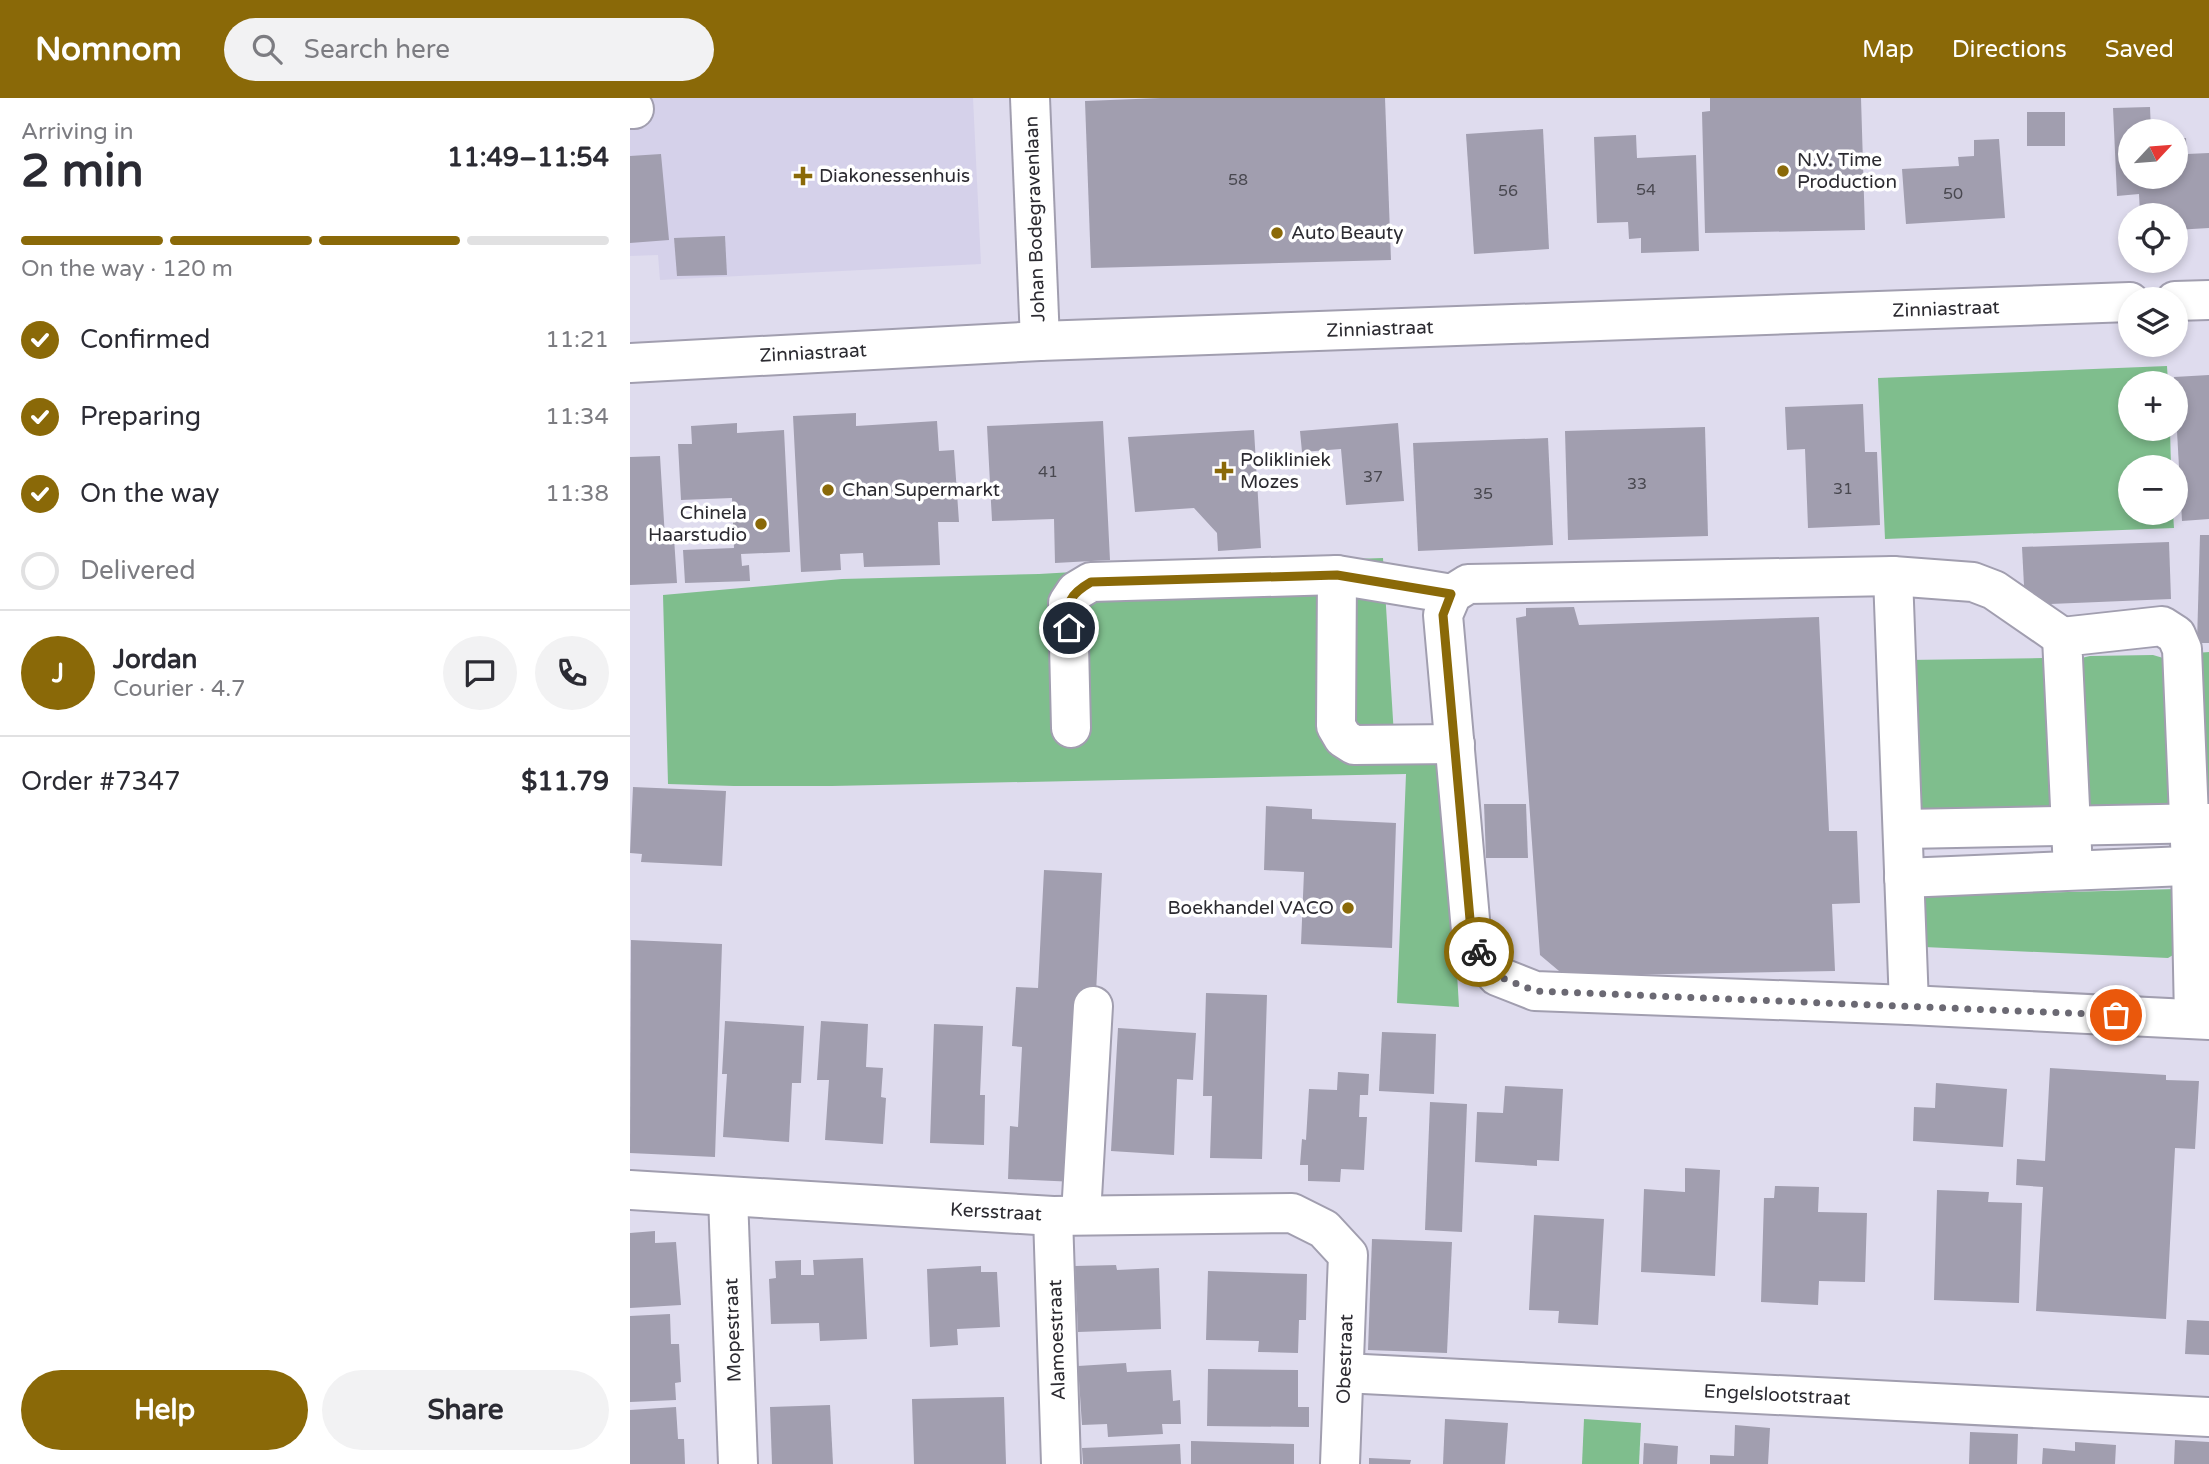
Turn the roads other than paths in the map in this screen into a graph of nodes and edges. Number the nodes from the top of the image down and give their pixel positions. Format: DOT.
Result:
graph roads {
  1 [pos="1030,98"];
  2 [pos="2209,300"];
  3 [pos="2188,301"];
  4 [pos="2118,302"];
  5 [pos="1040,341"];
  6 [pos="630,363"];
  7 [pos="1337,575"];
  8 [pos="1893,576"];
  9 [pos="1451,594"];
  10 [pos="2062,637"];
  11 [pos="1071,728"];
  12 [pos="1455,744"];
  13 [pos="2199,823"];
  14 [pos="2072,826"];
  15 [pos="1904,829"];
  16 [pos="2200,865"];
  17 [pos="2073,870"];
  18 [pos="1904,878"];
  19 [pos="1909,1005"];
  20 [pos="1093,1006"];
  21 [pos="2202,1020"];
  22 [pos="630,1190"];
  23 [pos="728,1197"];
  24 [pos="1067,1216"];
  25 [pos="1348,1255"];
  26 [pos="1345,1373"];
  27 [pos="2209,1418"];
  28 [pos="738,1464"];
  29 [pos="1061,1464"];
  30 [pos="1340,1464"];
  1 -- 5 [label="street, Johan Bodegravenlaan"];
  2 -- 3 [label="street"];
  4 -- 5 [label="street, Zinniastraat"];
  5 -- 6 [label="street, Zinniastraat"];
  7 -- 9 [label="street"];
  7 -- 11 [label="street"];
  7 -- 12 [label="street"];
  8 -- 9 [label="street"];
  8 -- 10 [label="street"];
  8 -- 15 [label="street"];
  9 -- 12 [label="street"];
  10 -- 13 [label="street"];
  10 -- 14 [label="street"];
  12 -- 19 [label="street"];
  13 -- 14 [label="street"];
  13 -- 16 [label="street"];
  14 -- 15 [label="street"];
  14 -- 17 [label="street"];
  15 -- 18 [label="street"];
  16 -- 17 [label="street"];
  16 -- 21 [label="street"];
  17 -- 18 [label="street"];
  18 -- 19 [label="street"];
  19 -- 21 [label="street"];
  20 -- 24 [label="street, Alamoestraat"];
  22 -- 23 [label="street, Kersstraat"];
  23 -- 24 [label="street, Kersstraat"];
  23 -- 28 [label="street, Mopestraat"];
  24 -- 25 [label="street, Kersstraat"];
  24 -- 29 [label="street, Alamoestraat"];
  25 -- 26 [label="street, Obestraat"];
  26 -- 27 [label="street, Engelslootstraat"];
  26 -- 30 [label="street, Obestraat"];
}
